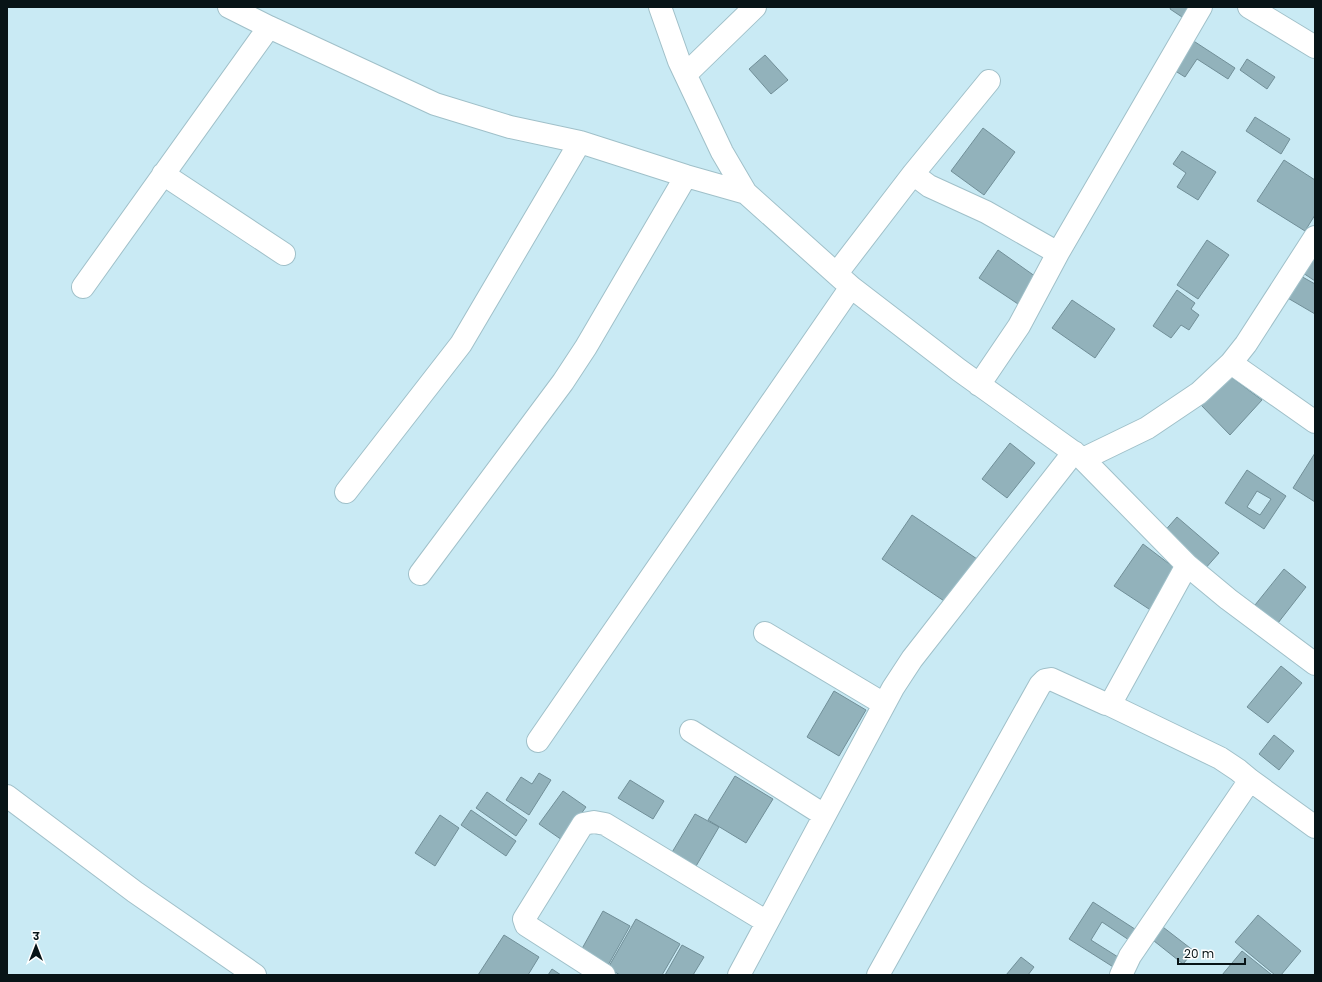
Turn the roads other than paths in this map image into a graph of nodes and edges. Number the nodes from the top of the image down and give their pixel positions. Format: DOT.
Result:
graph roads {
  1 [pos="229,7"];
  2 [pos="660,7"];
  3 [pos="755,7"];
  4 [pos="1201,7"];
  5 [pos="1250,7"];
  6 [pos="269,27"];
  7 [pos="1315,47"];
  8 [pos="686,74"];
  9 [pos="989,81"];
  10 [pos="580,142"];
  11 [pos="164,174"];
  12 [pos="913,174"];
  13 [pos="686,176"];
  14 [pos="746,193"];
  15 [pos="1315,237"];
  16 [pos="1058,253"];
  17 [pos="284,254"];
  18 [pos="844,280"];
  19 [pos="83,287"];
  20 [pos="1231,363"];
  21 [pos="979,385"];
  22 [pos="1315,422"];
  23 [pos="1079,455"];
  24 [pos="346,492"];
  25 [pos="1186,565"];
  26 [pos="420,574"];
  27 [pos="765,632"];
  28 [pos="1315,664"];
  29 [pos="884,704"];
  30 [pos="1108,704"];
  31 [pos="691,730"];
  32 [pos="538,741"];
  33 [pos="1250,780"];
  34 [pos="7,796"];
  35 [pos="824,815"];
  36 [pos="1315,827"];
  37 [pos="767,922"];
  38 [pos="255,975"];
  39 [pos="604,975"];
  40 [pos="738,975"];
  41 [pos="878,975"];
  42 [pos="1121,975"];
  1 -- 6 [label="street"];
  2 -- 8 [label="street"];
  3 -- 8 [label="street"];
  4 -- 16 [label="street"];
  5 -- 7 [label="street"];
  6 -- 10 [label="street"];
  6 -- 11 [label="street"];
  8 -- 14 [label="street"];
  9 -- 12 [label="street"];
  10 -- 13 [label="street"];
  10 -- 24 [label="street"];
  11 -- 17 [label="street"];
  11 -- 19 [label="street"];
  12 -- 16 [label="street"];
  12 -- 18 [label="street"];
  13 -- 14 [label="street"];
  13 -- 26 [label="street"];
  14 -- 18 [label="street"];
  15 -- 20 [label="street"];
  16 -- 21 [label="street"];
  18 -- 21 [label="street"];
  18 -- 32 [label="street"];
  20 -- 22 [label="street"];
  20 -- 23 [label="street"];
  21 -- 23 [label="street"];
  23 -- 25 [label="street"];
  23 -- 29 [label="street"];
  25 -- 28 [label="street"];
  25 -- 30 [label="street"];
  27 -- 29 [label="street"];
  29 -- 35 [label="street"];
  30 -- 33 [label="street"];
  30 -- 41 [label="street"];
  31 -- 35 [label="street"];
  33 -- 36 [label="street"];
  33 -- 42 [label="street"];
  34 -- 38 [label="street"];
  35 -- 37 [label="street"];
  37 -- 39 [label="street"];
  37 -- 40 [label="street"];
}
